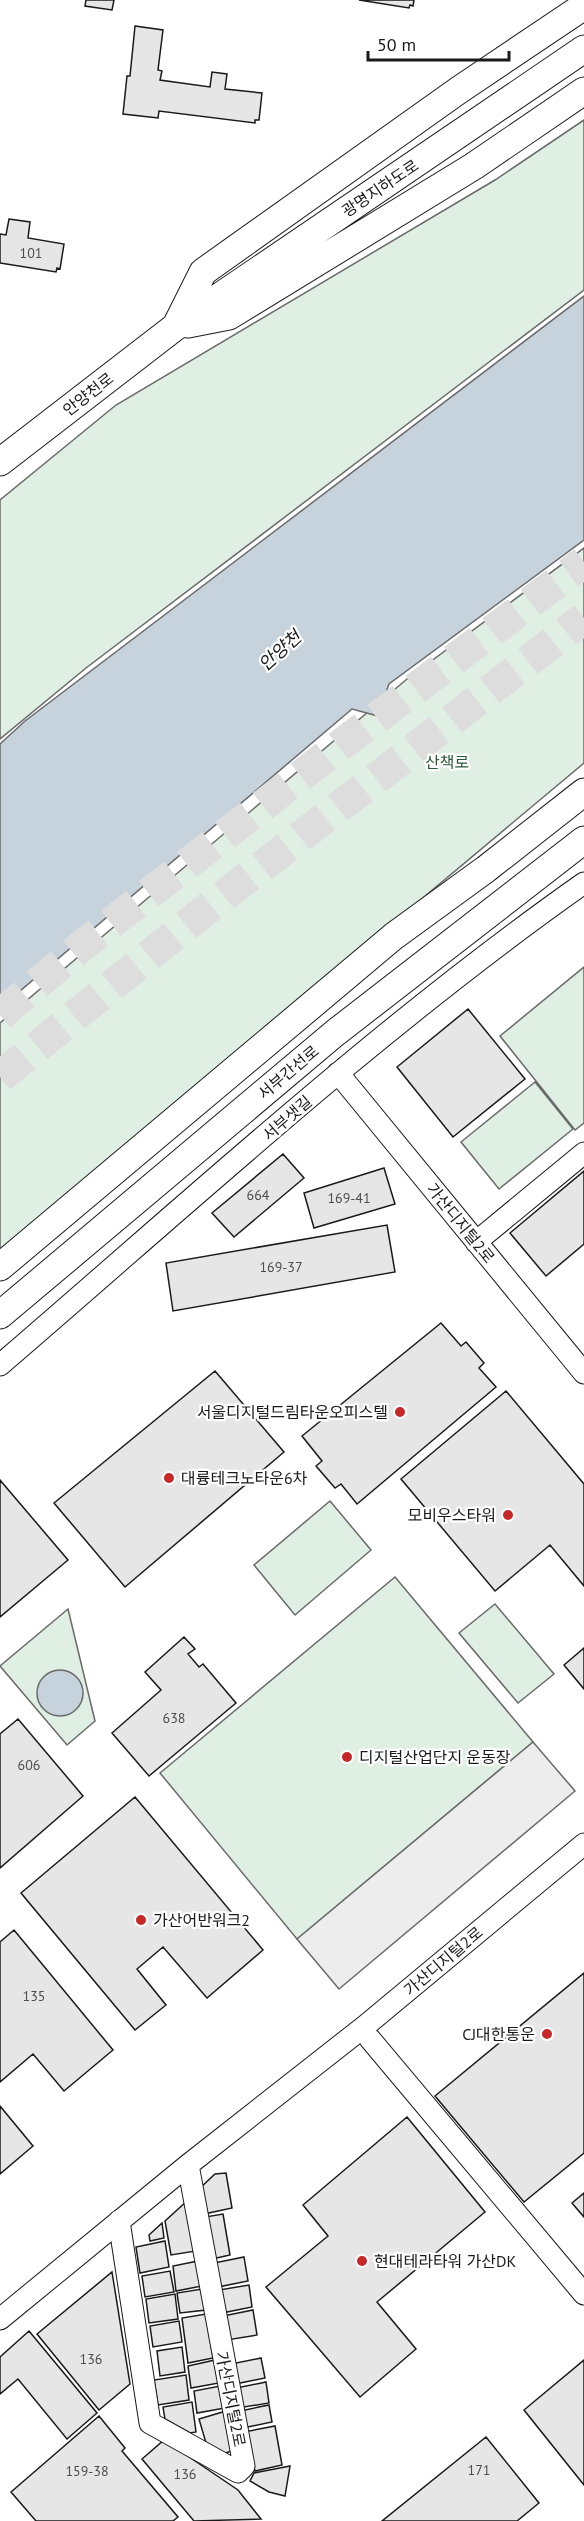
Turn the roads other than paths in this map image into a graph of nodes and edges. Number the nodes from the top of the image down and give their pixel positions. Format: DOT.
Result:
graph roads {
  1 [pos="584,6"];
  2 [pos="584,49"];
  3 [pos="584,91"];
  4 [pos="175,327"];
  5 [pos="0,462"];
  6 [pos="584,771"];
  7 [pos="584,792"];
  8 [pos="584,840"];
  9 [pos="584,860"];
  10 [pos="584,883"];
  11 [pos="394,936"];
  12 [pos="415,969"];
  13 [pos="338,1073"];
  14 [pos="584,1153"];
  15 [pos="476,1242"];
  16 [pos="0,1267"];
  17 [pos="0,1315"];
  18 [pos="0,1365"];
  19 [pos="584,1373"];
  20 [pos="584,1844"];
  21 [pos="370,2039"];
  22 [pos="188,2165"];
  23 [pos="119,2221"];
  24 [pos="584,2294"];
  25 [pos="0,2319"];
  1 -- 4 [label="main road"];
  2 -- 4 [label="main road, 광명지하도로"];
  3 -- 4 [label="main road"];
  4 -- 5 [label="main road, 안양천로"];
  6 -- 11 [label="main road"];
  7 -- 11 [label="main road"];
  8 -- 12 [label="main road, 서부간선로"];
  9 -- 12 [label="main road"];
  10 -- 13 [label="street, 서부샛길"];
  11 -- 16 [label="main road"];
  12 -- 17 [label="main road, 서부간선로"];
  13 -- 15 [label="street, 가산디지털2로"];
  13 -- 18 [label="street, 서부샛길"];
  14 -- 15 [label="street"];
  15 -- 19 [label="street, 가산디지털2로"];
  20 -- 22 [label="street, 가산디지털2로"];
  21 -- 24 [label="street"];
  22 -- 23 [label="street, 가산디지털2로"];
  22 -- 23 [label="street, 가산디지털2로"];
  23 -- 25 [label="street, 가산디지털2로"];
}
